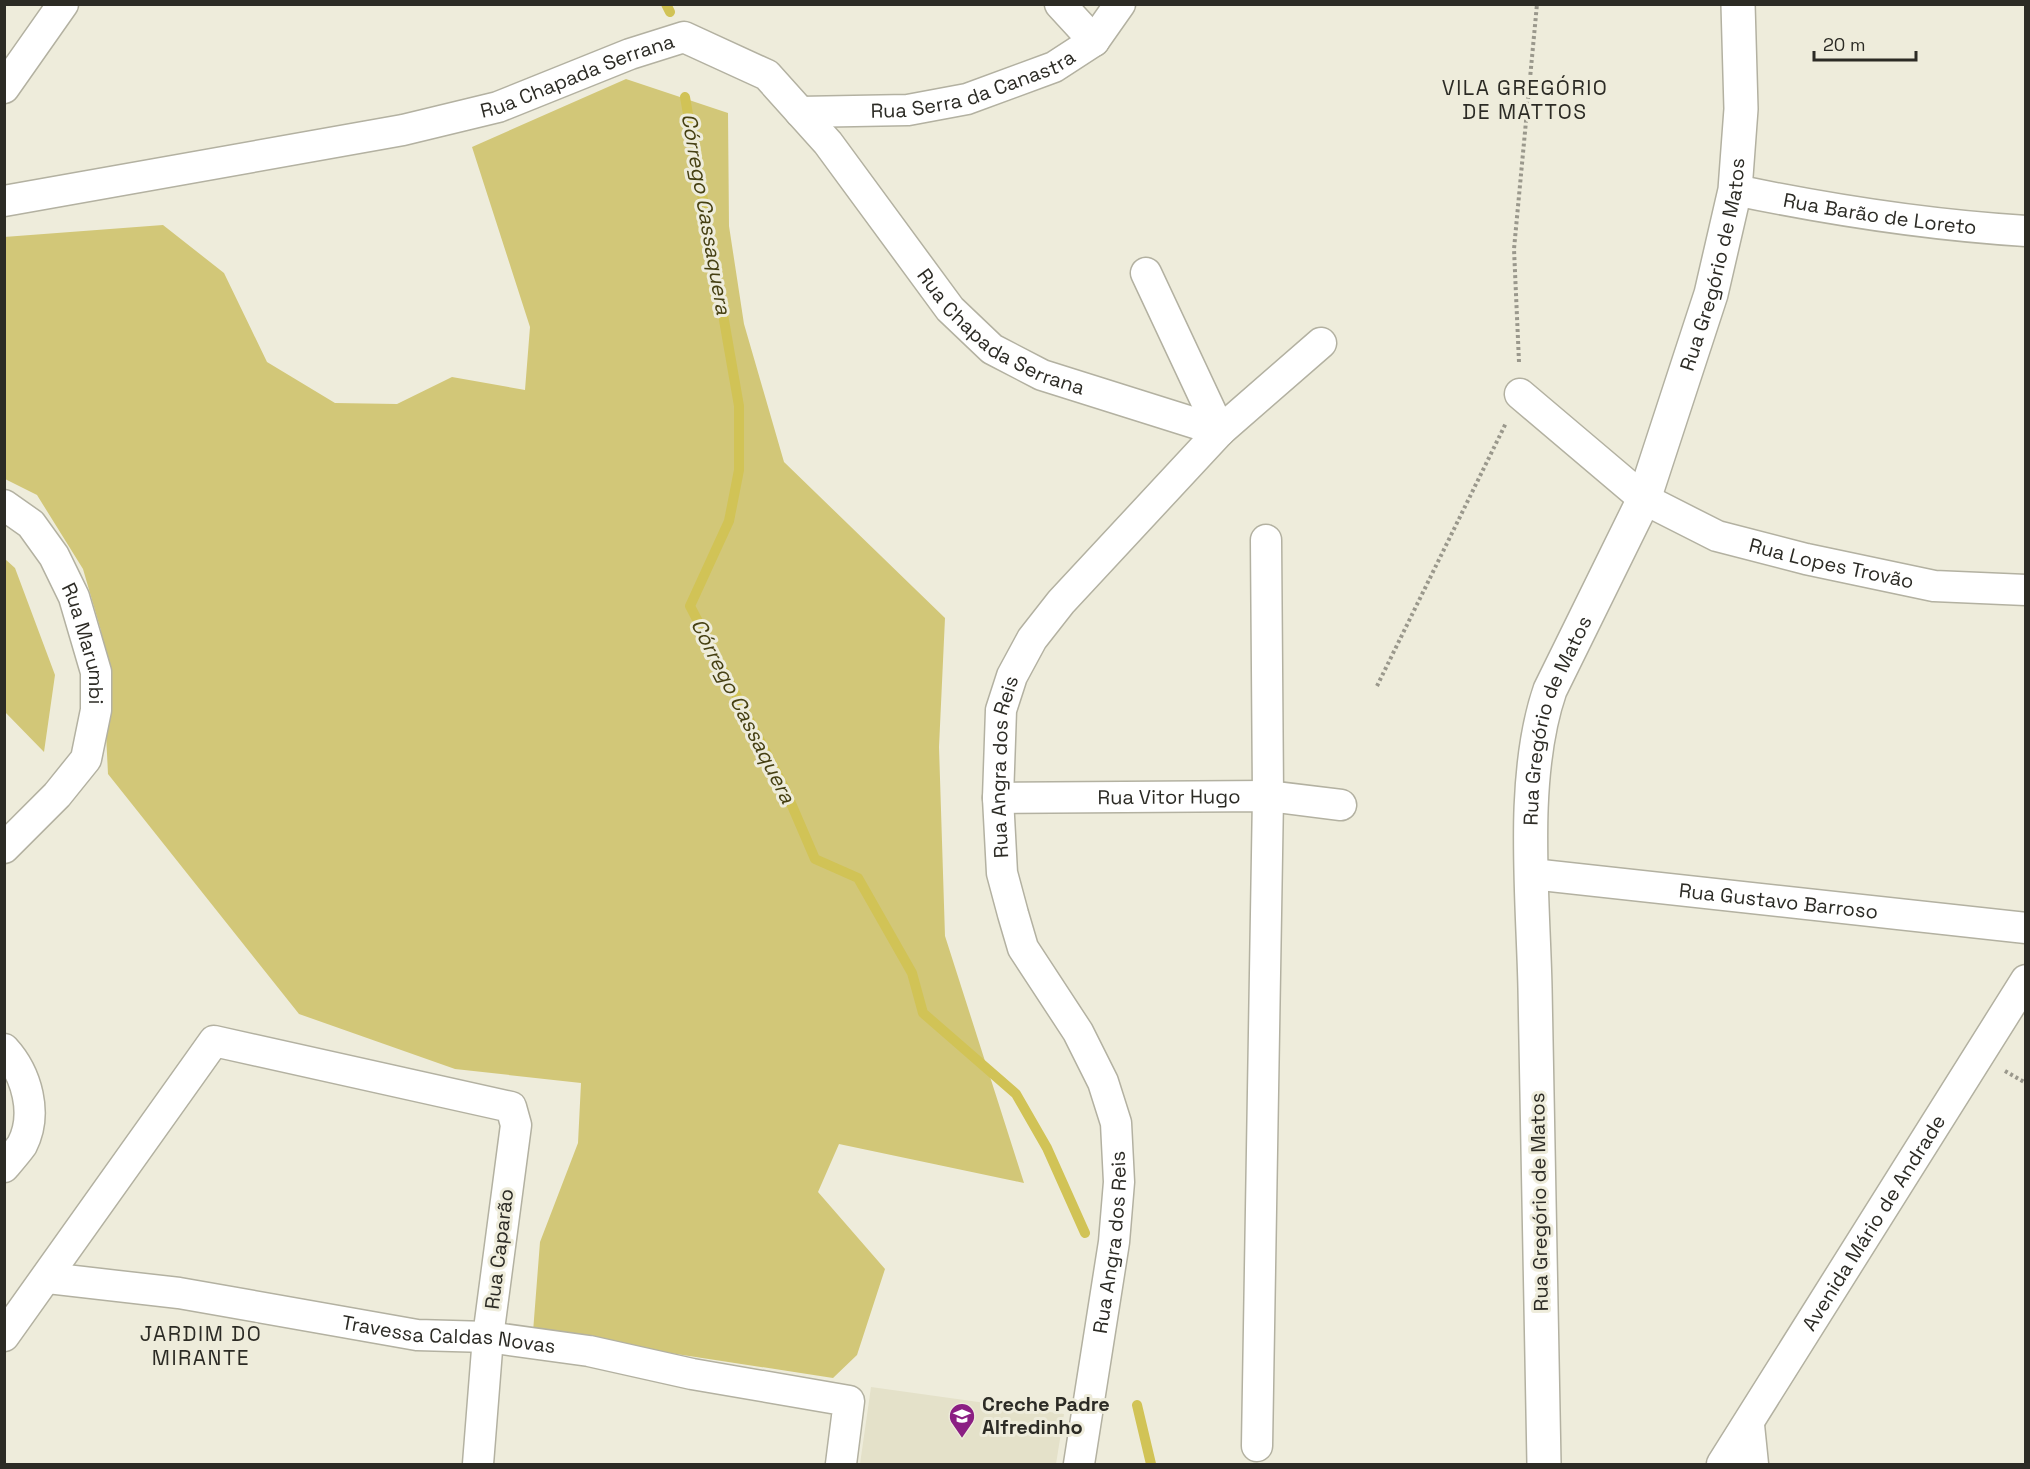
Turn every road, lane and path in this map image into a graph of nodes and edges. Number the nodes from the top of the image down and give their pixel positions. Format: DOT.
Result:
graph roads {
  1 [pos="63,4"];
  2 [pos="1060,4"];
  3 [pos="1120,4"];
  4 [pos="1537,4"];
  5 [pos="1738,4"];
  6 [pos="1094,41"];
  7 [pos="4,88"];
  8 [pos="800,112"];
  9 [pos="1735,190"];
  10 [pos="4,201"];
  11 [pos="2025,231"];
  12 [pos="1146,273"];
  13 [pos="1321,343"];
  14 [pos="1520,394"];
  15 [pos="1220,430"];
  16 [pos="1644,499"];
  17 [pos="4,505"];
  18 [pos="1266,540"];
  19 [pos="2025,590"];
  20 [pos="1377,686"];
  21 [pos="1268,796"];
  22 [pos="998,798"];
  23 [pos="1341,805"];
  24 [pos="4,848"];
  25 [pos="1532,874"];
  26 [pos="2025,928"];
  27 [pos="2025,980"];
  28 [pos="4,1049"];
  29 [pos="4,1167"];
  30 [pos="48,1278"];
  31 [pos="4,1336"];
  32 [pos="488,1337"];
  33 [pos="1749,1425"];
  34 [pos="1257,1446"];
  35 [pos="478,1464"];
  36 [pos="841,1464"];
  37 [pos="1078,1464"];
  38 [pos="1544,1464"];
  39 [pos="1722,1464"];
  40 [pos="1753,1464"];
  1 -- 7 [label="street"];
  2 -- 6 [label="street"];
  3 -- 6 [label="street, Rua Serra da Canastra"];
  4 -- 14 [label="path"];
  5 -- 9 [label="street, Rua Gregório de Matos"];
  6 -- 8 [label="street, Rua Serra da Canastra"];
  8 -- 10 [label="street, Rua Chapada Serrana"];
  8 -- 15 [label="street, Rua Chapada Serrana"];
  9 -- 11 [label="street, Rua Barão de Loreto"];
  9 -- 16 [label="street, Rua Gregório de Matos"];
  12 -- 15 [label="street"];
  13 -- 15 [label="street, Rua Angra dos Reis"];
  14 -- 16 [label="street, Rua Lopes Trovão"];
  14 -- 20 [label="path"];
  15 -- 22 [label="street, Rua Angra dos Reis"];
  16 -- 19 [label="street, Rua Lopes Trovão"];
  16 -- 25 [label="street, Rua Gregório de Matos"];
  17 -- 24 [label="street, Rua Marumbi"];
  18 -- 21 [label="street"];
  21 -- 22 [label="street, Rua Vitor Hugo"];
  21 -- 23 [label="street, Rua Vitor Hugo"];
  21 -- 34 [label="street"];
  22 -- 37 [label="street, Rua Angra dos Reis"];
  25 -- 26 [label="street, Rua Gustavo Barroso"];
  25 -- 38 [label="street, Rua Gregório de Matos"];
  27 -- 33 [label="street, Avenida Mário de Andrade"];
  28 -- 29 [label="street"];
  30 -- 31 [label="street"];
  30 -- 32 [label="street, Travessa Caldas Novas"];
  30 -- 32 [label="street, Rua Caparão"];
  32 -- 35 [label="street, Rua Caparão"];
  32 -- 36 [label="street, Travessa Caldas Novas"];
  33 -- 39 [label="street, Avenida Mário de Andrade"];
  33 -- 40 [label="street"];
}
